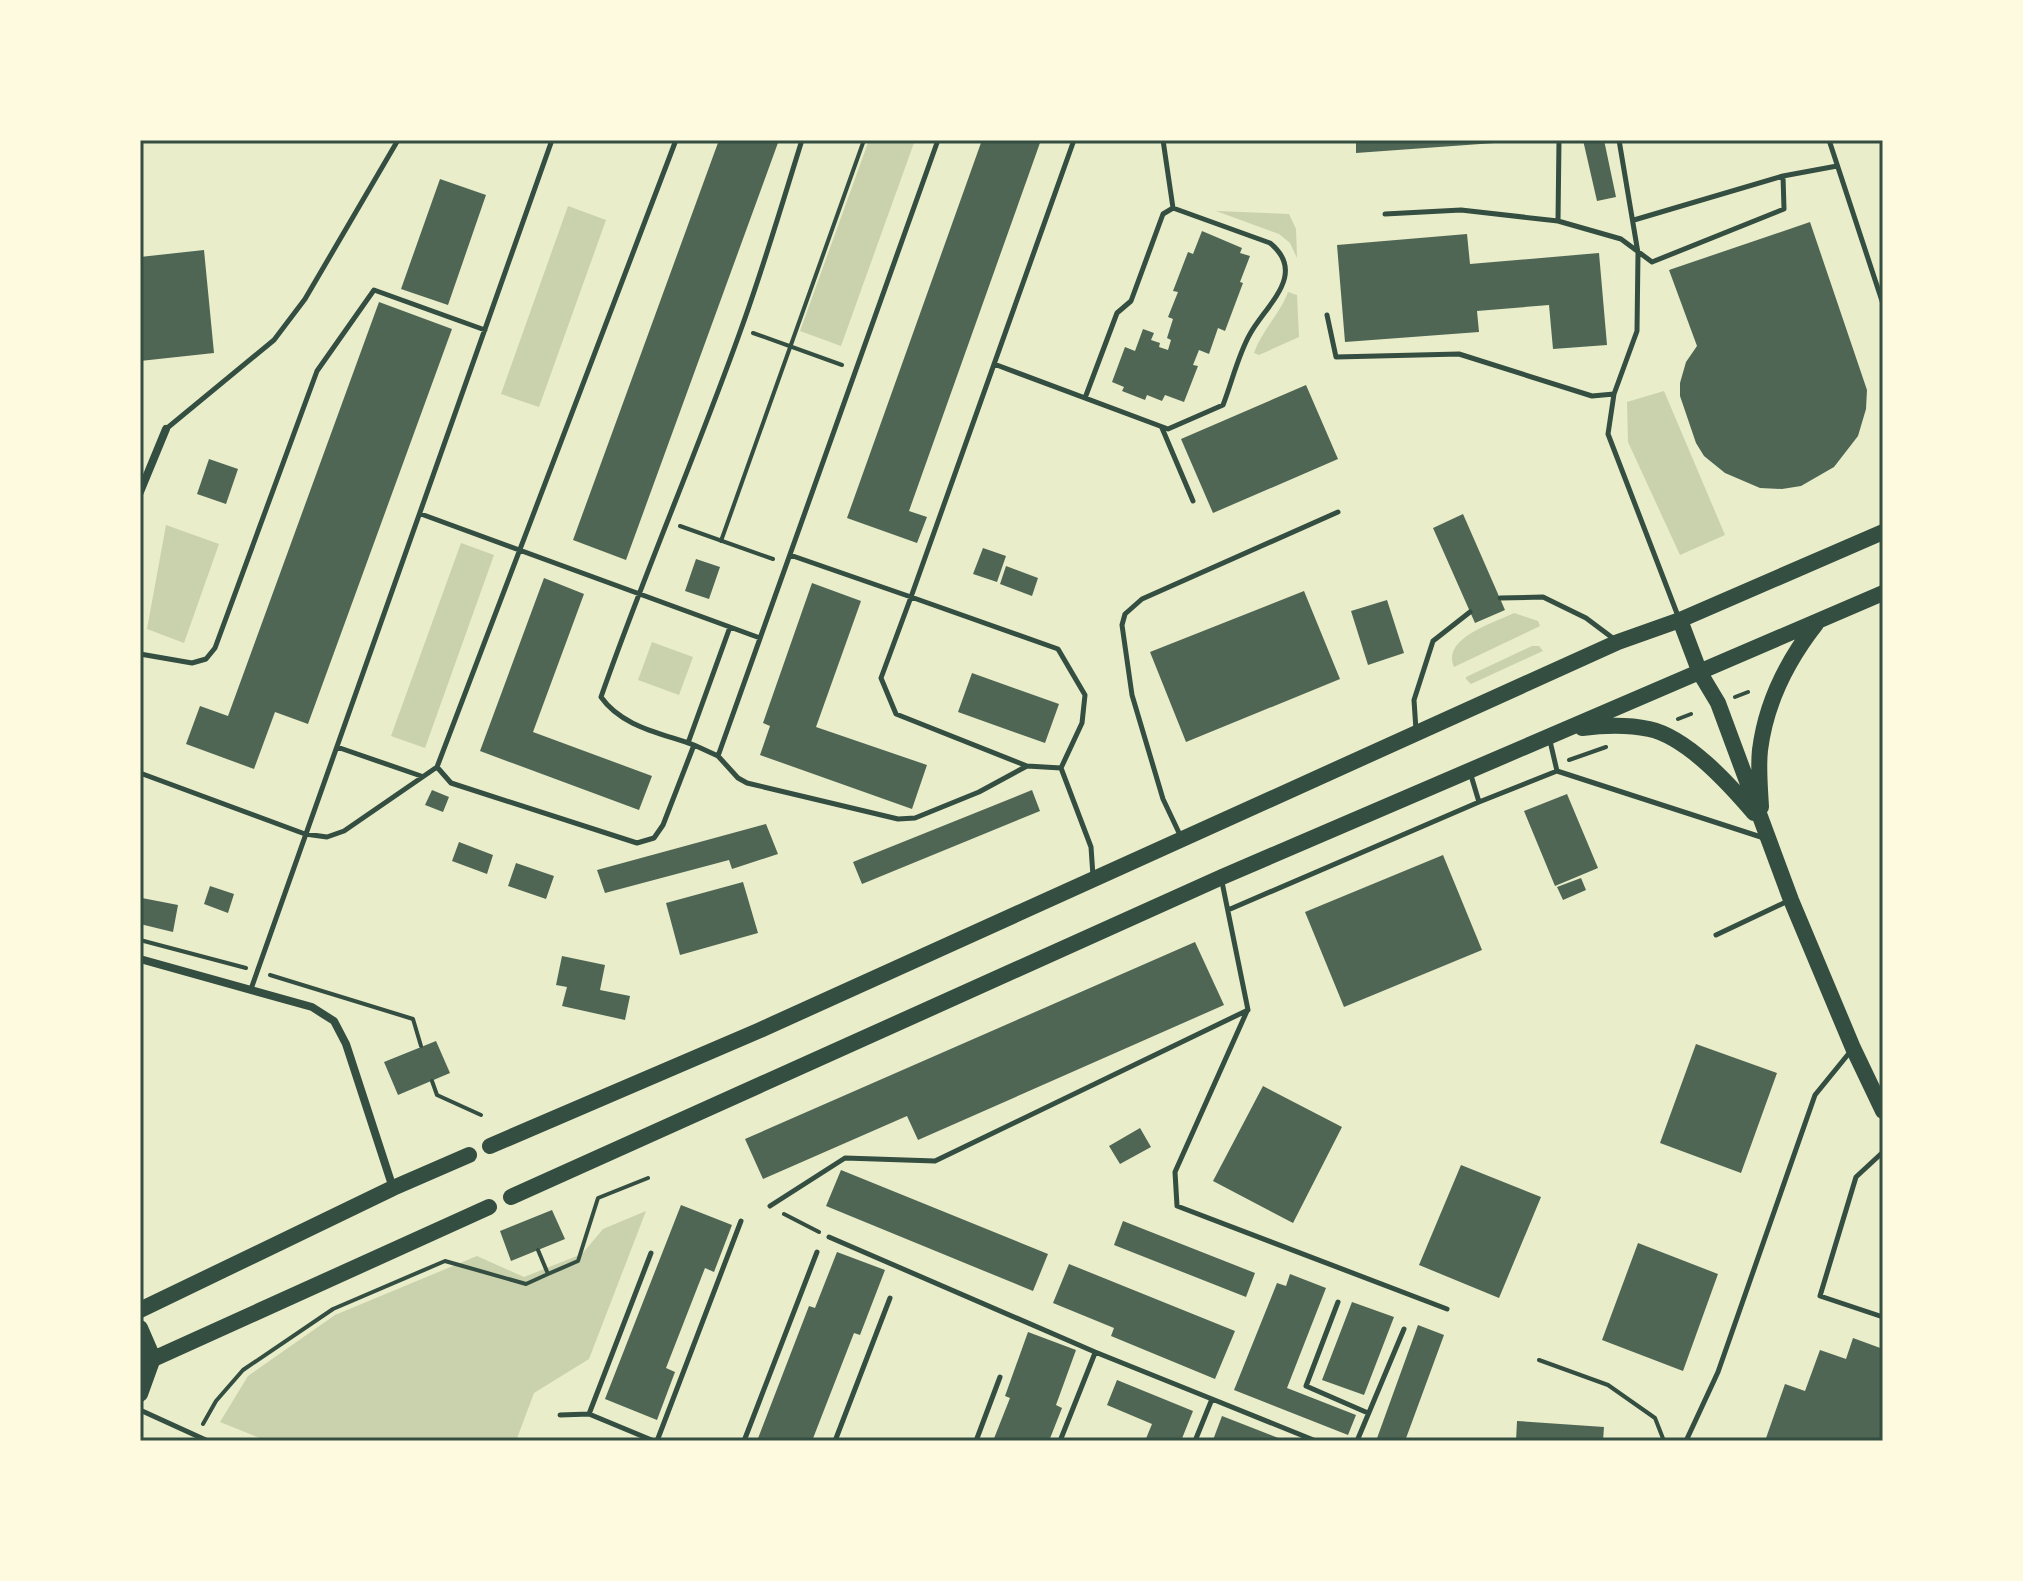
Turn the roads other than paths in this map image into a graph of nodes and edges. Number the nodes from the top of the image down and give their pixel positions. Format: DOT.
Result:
graph roads {
  1 [pos="398,140"];
  2 [pos="552,140"];
  3 [pos="676,140"];
  4 [pos="802,140"];
  5 [pos="938,140"];
  6 [pos="1074,140"];
  7 [pos="1163,140"];
  8 [pos="1559,140"];
  9 [pos="1619,140"];
  10 [pos="1829,140"];
  11 [pos="1837,166"];
  12 [pos="1783,176"];
  13 [pos="1173,208"];
  14 [pos="1385,214"];
  15 [pos="1634,220"];
  16 [pos="1558,221"];
  17 [pos="1638,253"];
  18 [pos="1882,296"];
  19 [pos="1883,304"];
  20 [pos="1327,315"];
  21 [pos="485,330"];
  22 [pos="994,364"];
  23 [pos="1614,394"];
  24 [pos="1085,398"];
  25 [pos="1161,426"];
  26 [pos="166,429"];
  27 [pos="140,492"];
  28 [pos="1193,501"];
  29 [pos="1338,512"];
  30 [pos="421,514"];
  31 [pos="1883,532"];
  32 [pos="520,551"];
  33 [pos="790,555"];
  34 [pos="1883,593"];
  35 [pos="638,594"];
  36 [pos="911,597"];
  37 [pos="1500,598"];
  38 [pos="1470,612"];
  39 [pos="1680,620"];
  40 [pos="1817,623"];
  41 [pos="730,627"];
  42 [pos="760,638"];
  43 [pos="1618,642"];
  44 [pos="140,654"];
  45 [pos="1700,673"];
  46 [pos="1555,733"];
  47 [pos="1416,735"];
  48 [pos="691,744"];
  49 [pos="337,747"];
  50 [pos="718,756"];
  51 [pos="1027,766"];
  52 [pos="437,767"];
  53 [pos="1061,768"];
  54 [pos="1556,768"];
  55 [pos="1469,770"];
  56 [pos="140,773"];
  57 [pos="422,777"];
  58 [pos="1479,802"];
  59 [pos="1761,820"];
  60 [pos="305,834"];
  61 [pos="1768,839"];
  62 [pos="1182,841"];
  63 [pos="1222,877"];
  64 [pos="1093,881"];
  65 [pos="1791,900"];
  66 [pos="1228,910"];
  67 [pos="1716,935"];
  68 [pos="140,959"];
  69 [pos="250,990"];
  70 [pos="1248,1010"];
  71 [pos="1853,1048"];
  72 [pos="1883,1111"];
  73 [pos="490,1146"];
  74 [pos="1883,1152"];
  75 [pos="469,1155"];
  76 [pos="393,1188"];
  77 [pos="511,1197"];
  78 [pos="770,1206"];
  79 [pos="489,1207"];
  80 [pos="741,1221"];
  81 [pos="829,1237"];
  82 [pos="817,1252"];
  83 [pos="651,1253"];
  84 [pos="890,1298"];
  85 [pos="1338,1302"];
  86 [pos="1447,1309"];
  87 [pos="140,1310"];
  88 [pos="1883,1317"];
  89 [pos="140,1328"];
  90 [pos="1404,1329"];
  91 [pos="1095,1352"];
  92 [pos="147,1361"];
  93 [pos="1000,1377"];
  94 [pos="140,1394"];
  95 [pos="1212,1399"];
  96 [pos="140,1410"];
  97 [pos="1368,1413"];
  98 [pos="589,1414"];
  99 [pos="560,1415"];
  100 [pos="196,1439"];
  101 [pos="208,1441"];
  102 [pos="656,1441"];
  103 [pos="744,1441"];
  104 [pos="835,1441"];
  105 [pos="976,1441"];
  106 [pos="1060,1441"];
  107 [pos="1195,1441"];
  108 [pos="1316,1441"];
  109 [pos="1357,1441"];
  110 [pos="1686,1441"];
  1 -- 26 [label="lane"];
  2 -- 21 [label="lane"];
  3 -- 32 [label="lane"];
  4 -- 35 [label="lane"];
  5 -- 33 [label="lane"];
  6 -- 22 [label="lane"];
  7 -- 13 [label="lane"];
  8 -- 16 [label="lane"];
  9 -- 15 [label="lane"];
  10 -- 11 [label="lane"];
  11 -- 12 [label="lane"];
  11 -- 18 [label="lane"];
  12 -- 15 [label="lane"];
  12 -- 17 [label="lane"];
  13 -- 24 [label="lane"];
  13 -- 25 [label="lane"];
  14 -- 16 [label="lane"];
  15 -- 17 [label="lane"];
  16 -- 17 [label="lane"];
  17 -- 23 [label="lane"];
  18 -- 19 [label="lane"];
  20 -- 23 [label="lane"];
  21 -- 30 [label="lane"];
  21 -- 44 [label="lane"];
  22 -- 24 [label="lane"];
  22 -- 36 [label="lane"];
  23 -- 39 [label="lane"];
  24 -- 25 [label="lane"];
  25 -- 28 [label="lane"];
  26 -- 27 [label="street"];
  29 -- 62 [label="lane"];
  30 -- 32 [label="lane"];
  30 -- 49 [label="lane"];
  31 -- 39 [label="main road"];
  32 -- 35 [label="lane"];
  32 -- 52 [label="lane"];
  33 -- 36 [label="lane"];
  33 -- 42 [label="lane"];
  34 -- 40 [label="main road"];
  35 -- 41 [label="lane"];
  35 -- 48 [label="lane"];
  36 -- 51 [label="lane"];
  36 -- 53 [label="lane"];
  37 -- 43 [label="lane"];
  38 -- 47 [label="lane"];
  39 -- 43 [label="main road"];
  39 -- 45 [label="main road"];
  40 -- 45 [label="main road"];
  40 -- 59 [label="main road"];
  41 -- 42 [label="lane"];
  41 -- 48 [label="lane"];
  42 -- 50 [label="lane"];
  43 -- 47 [label="main road"];
  45 -- 46 [label="main road"];
  45 -- 59 [label="main road"];
  46 -- 54 [label="lane"];
  46 -- 55 [label="main road"];
  46 -- 59 [label="main road"];
  47 -- 62 [label="main road"];
  48 -- 50 [label="lane"];
  48 -- 52 [label="lane"];
  49 -- 57 [label="lane"];
  49 -- 60 [label="lane"];
  50 -- 51 [label="lane"];
  51 -- 53 [label="lane"];
  52 -- 57 [label="lane"];
  53 -- 64 [label="lane"];
  54 -- 58 [label="lane"];
  54 -- 61 [label="lane"];
  55 -- 58 [label="lane"];
  55 -- 63 [label="main road"];
  56 -- 60 [label="lane"];
  57 -- 60 [label="lane"];
  58 -- 66 [label="lane"];
  59 -- 61 [label="main road"];
  60 -- 69 [label="lane"];
  61 -- 65 [label="main road"];
  62 -- 64 [label="main road"];
  63 -- 66 [label="lane"];
  63 -- 77 [label="main road"];
  64 -- 73 [label="main road"];
  65 -- 67 [label="lane"];
  65 -- 71 [label="main road"];
  66 -- 70 [label="lane"];
  68 -- 69 [label="street"];
  69 -- 76 [label="street"];
  70 -- 78 [label="lane"];
  70 -- 86 [label="lane"];
  71 -- 72 [label="main road"];
  71 -- 110 [label="lane"];
  74 -- 88 [label="lane"];
  75 -- 76 [label="main road"];
  76 -- 87 [label="main road"];
  79 -- 92 [label="main road"];
  80 -- 102 [label="lane"];
  81 -- 91 [label="lane"];
  82 -- 103 [label="lane"];
  83 -- 98 [label="lane"];
  84 -- 104 [label="lane"];
  85 -- 97 [label="lane"];
  89 -- 92 [label="main road"];
  90 -- 97 [label="lane"];
  91 -- 95 [label="lane"];
  91 -- 106 [label="lane"];
  92 -- 94 [label="main road"];
  93 -- 105 [label="lane"];
  95 -- 107 [label="lane"];
  95 -- 108 [label="lane"];
  96 -- 100 [label="lane"];
  97 -- 109 [label="lane"];
  98 -- 99 [label="lane"];
  98 -- 102 [label="lane"];
  100 -- 101 [label="lane"];
}
